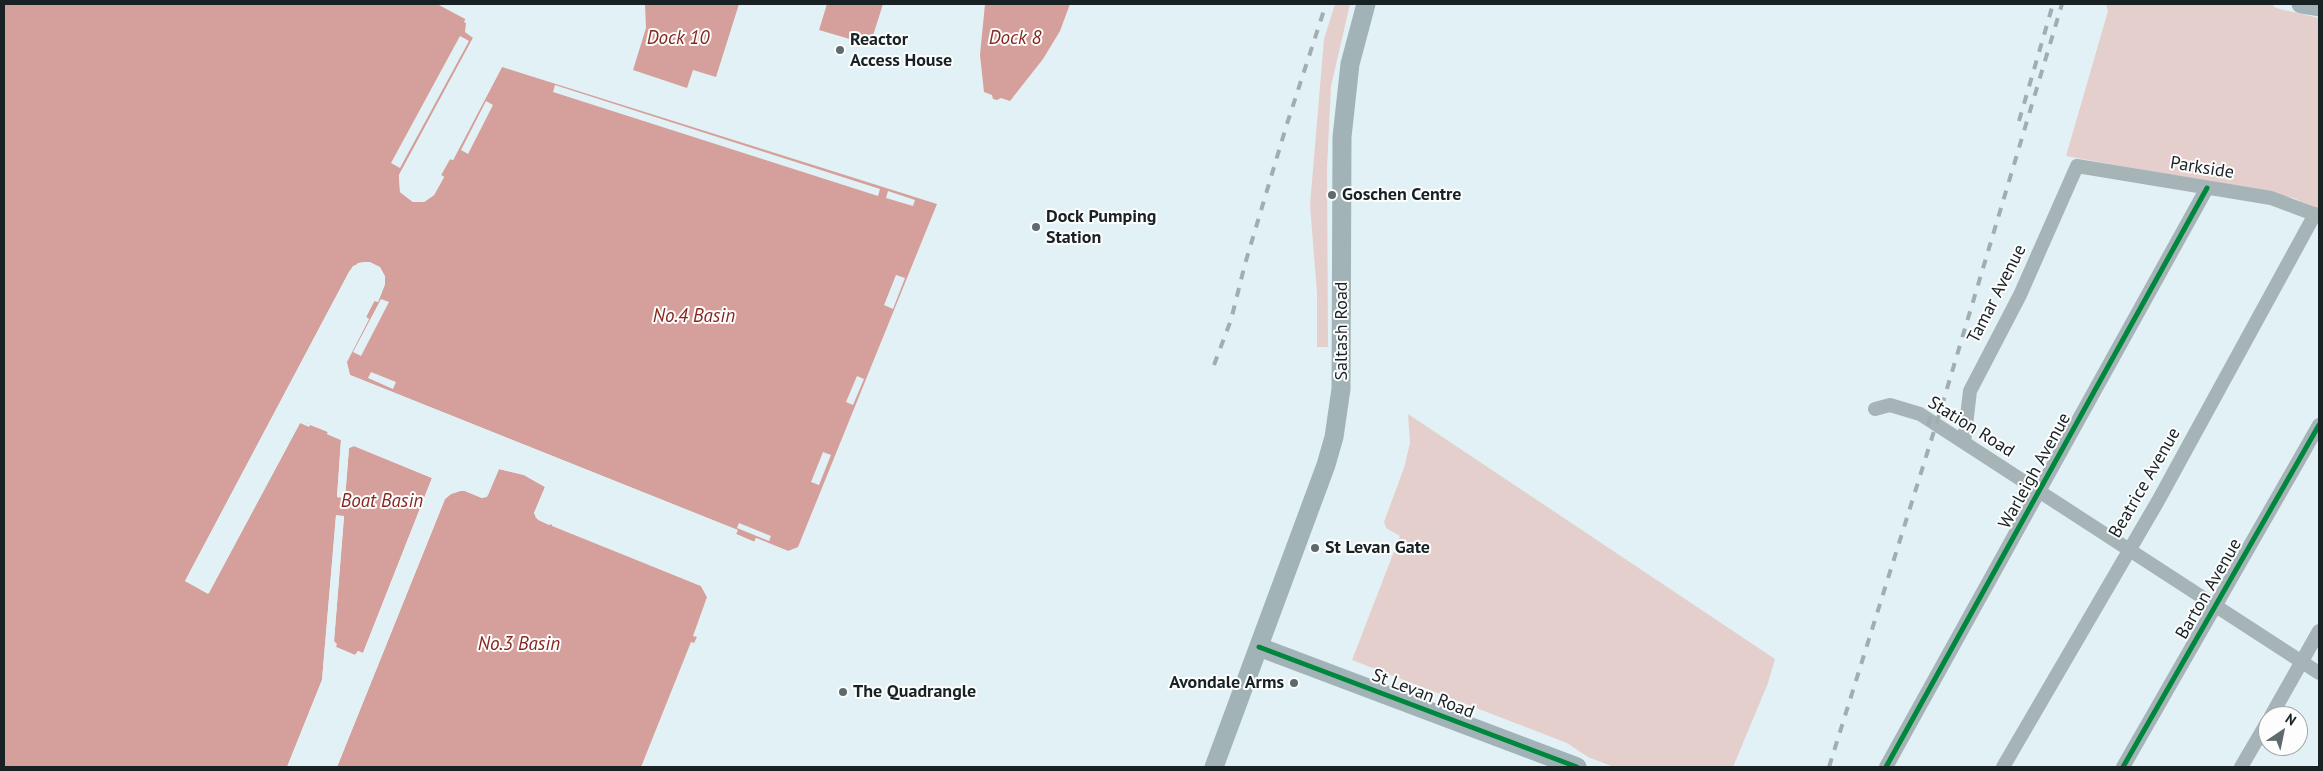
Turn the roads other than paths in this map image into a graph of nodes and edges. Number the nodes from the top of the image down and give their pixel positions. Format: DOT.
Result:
graph roads {
  1 [pos="1366,4"];
  2 [pos="2301,4"];
  3 [pos="2319,7"];
  4 [pos="2077,166"];
  5 [pos="2208,188"];
  6 [pos="2317,215"];
  7 [pos="1875,409"];
  8 [pos="2319,425"];
  9 [pos="1964,442"];
  10 [pos="2039,493"];
  11 [pos="2128,550"];
  12 [pos="2214,607"];
  13 [pos="2319,631"];
  14 [pos="1259,646"];
  15 [pos="2302,662"];
  16 [pos="2319,674"];
  17 [pos="2277,706"];
  18 [pos="2258,738"];
  19 [pos="1552,763"];
  20 [pos="1214,767"];
  21 [pos="1577,767"];
  22 [pos="1886,767"];
  23 [pos="2003,767"];
  24 [pos="2123,767"];
  25 [pos="2241,767"];
  1 -- 14 [label="main road, Saltash Road"];
  2 -- 3 [label="main road"];
  4 -- 5 [label="street, Parkside"];
  4 -- 9 [label="street, Tamar Avenue"];
  5 -- 6 [label="street, Parkside"];
  5 -- 10 [label="street, Warleigh Avenue"];
  6 -- 11 [label="street, Beatrice Avenue"];
  7 -- 9 [label="street, Station Road"];
  8 -- 12 [label="street, Barton Avenue"];
  9 -- 10 [label="street, Station Road"];
  10 -- 11 [label="street, Station Road"];
  10 -- 22 [label="street, Warleigh Avenue"];
  11 -- 12 [label="street, Station Road"];
  11 -- 23 [label="street, Beatrice Avenue"];
  12 -- 15 [label="street, Station Road"];
  12 -- 24 [label="street, Barton Avenue"];
  13 -- 15 [label="street"];
  14 -- 19 [label="main road, St Levan Road"];
  14 -- 20 [label="main road, Saltash Road"];
  15 -- 16 [label="street, Station Road"];
  15 -- 17 [label="street"];
  18 -- 25 [label="street"];
  19 -- 21 [label="main road, St Levan Road"];
}
